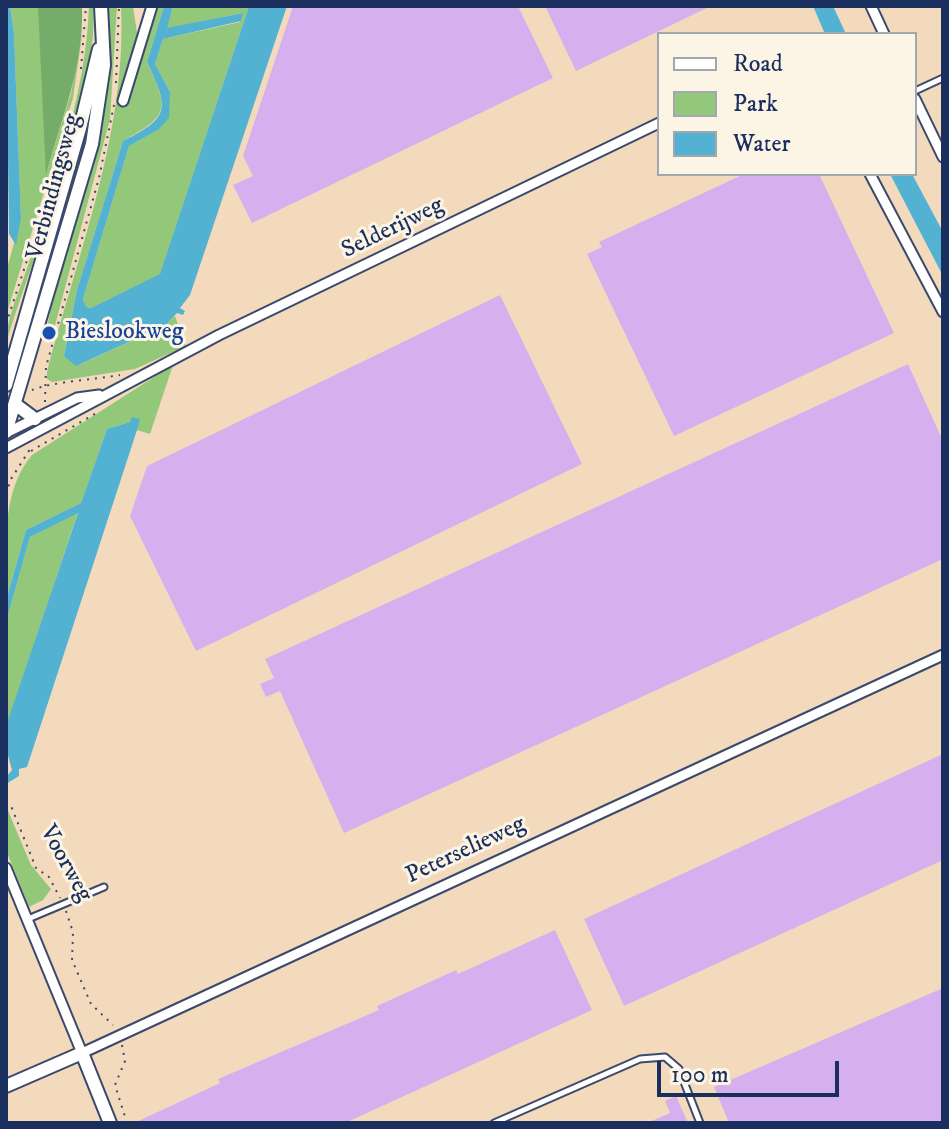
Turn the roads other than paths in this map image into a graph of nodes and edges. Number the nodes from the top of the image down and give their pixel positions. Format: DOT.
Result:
graph roads {
  1 [pos="101,6"];
  2 [pos="152,6"];
  3 [pos="871,6"];
  4 [pos="883,32"];
  5 [pos="101,42"];
  6 [pos="943,78"];
  7 [pos="917,90"];
  8 [pos="123,101"];
  9 [pos="917,103"];
  10 [pos="657,124"];
  11 [pos="943,157"];
  12 [pos="871,176"];
  13 [pos="943,312"];
  14 [pos="6,385"];
  15 [pos="102,395"];
  16 [pos="15,404"];
  17 [pos="35,419"];
  18 [pos="6,432"];
  19 [pos="6,448"];
  20 [pos="943,655"];
  21 [pos="6,868"];
  22 [pos="104,887"];
  23 [pos="27,919"];
  24 [pos="82,1053"];
  25 [pos="6,1086"];
  26 [pos="110,1123"];
  27 [pos="494,1123"];
  28 [pos="700,1123"];
  1 -- 5 [label="street, Verbindingsweg"];
  2 -- 8 [label="street"];
  3 -- 4 [label="street"];
  5 -- 14 [label="street, Verbindingsweg"];
  5 -- 16 [label="street, Verbindingsweg"];
  6 -- 7 [label="lane"];
  9 -- 11 [label="street"];
  10 -- 15 [label="street, Selderijweg"];
  12 -- 13 [label="street"];
  15 -- 17 [label="street, Selderijweg"];
  15 -- 19 [label="street, Selderijweg"];
  16 -- 17 [label="street"];
  16 -- 18 [label="street, Verbindingsweg"];
  17 -- 18 [label="street, Selderijweg"];
  20 -- 24 [label="street, Peterselieweg"];
  21 -- 23 [label="street"];
  22 -- 23 [label="lane"];
  23 -- 24 [label="street"];
  24 -- 25 [label="street, Peterselieweg"];
  24 -- 26 [label="street"];
  27 -- 28 [label="lane"];
}
